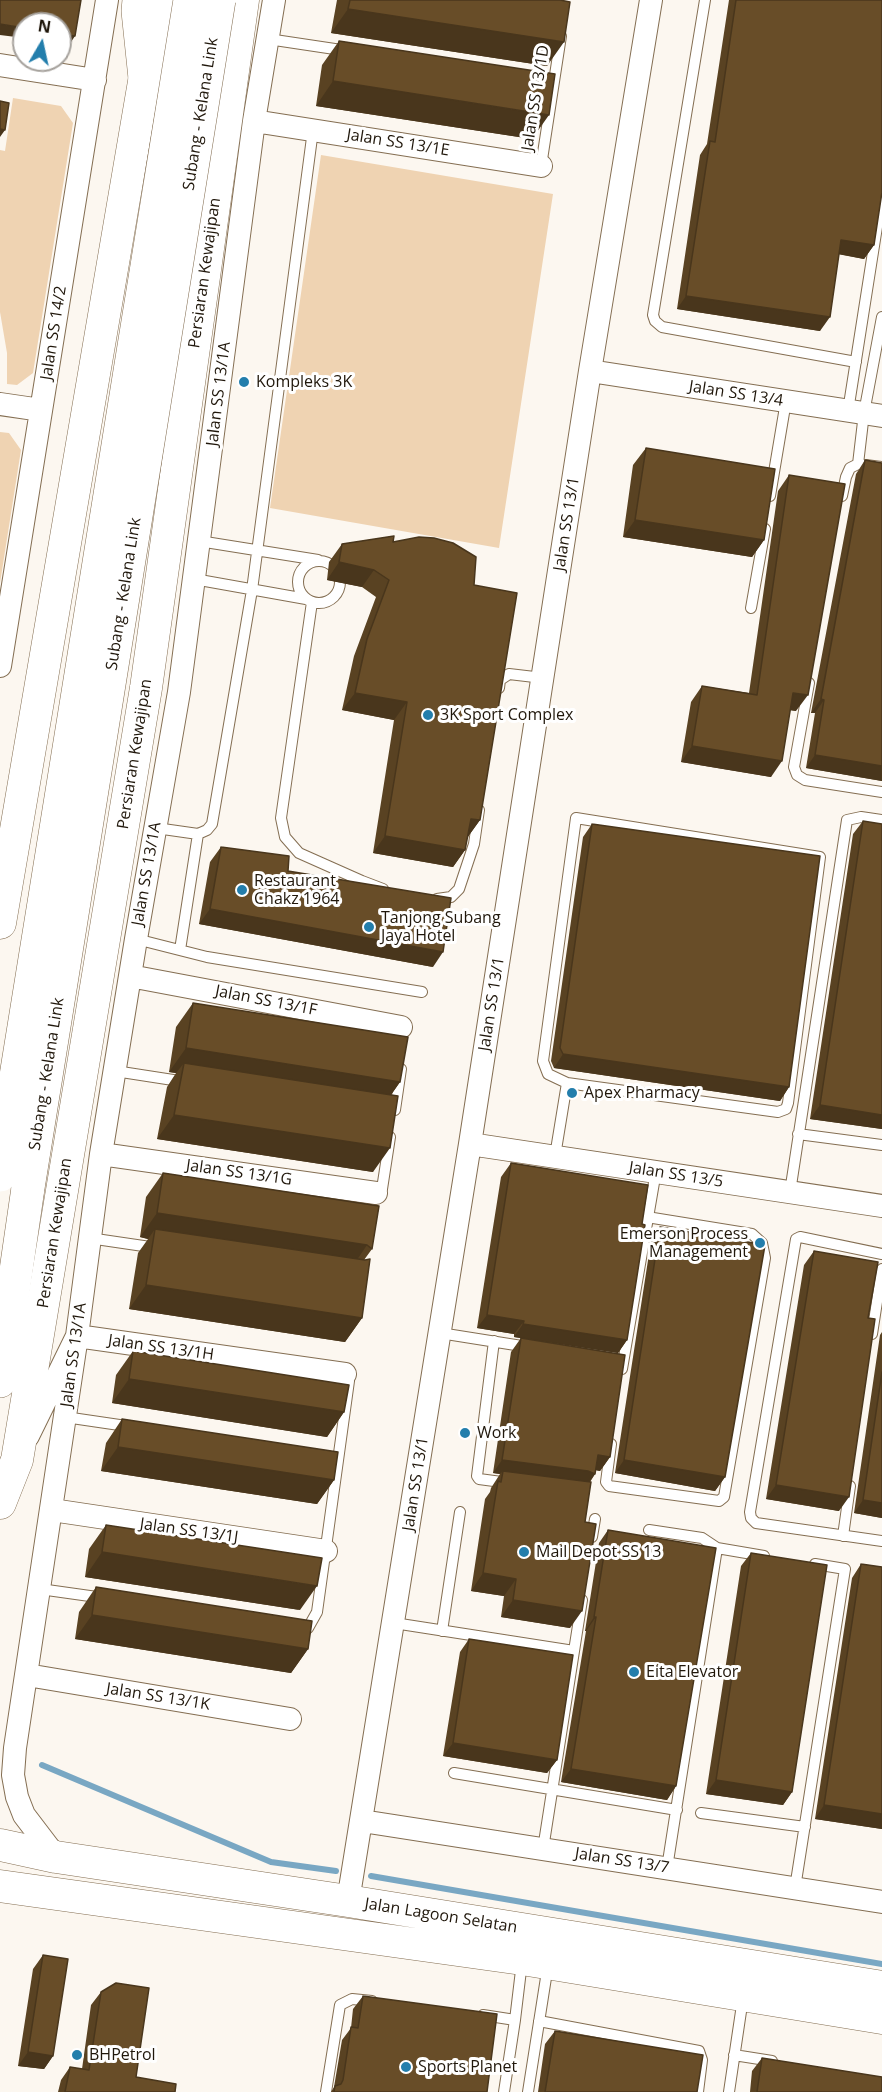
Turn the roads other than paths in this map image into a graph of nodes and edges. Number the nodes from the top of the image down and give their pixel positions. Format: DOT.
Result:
graph roads {
  1 [pos="107,0"];
  2 [pos="139,0"];
  3 [pos="158,0"];
  4 [pos="190,0"];
  5 [pos="219,0"];
  6 [pos="243,0"];
  7 [pos="274,0"];
  8 [pos="651,0"];
  9 [pos="705,0"];
  10 [pos="564,21"];
  11 [pos="268,39"];
  12 [pos="359,53"];
  13 [pos="0,65"];
  14 [pos="145,78"];
  15 [pos="94,80"];
  16 [pos="254,121"];
  17 [pos="313,130"];
  18 [pos="541,166"];
  19 [pos="882,195"];
  20 [pos="882,317"];
  21 [pos="879,353"];
  22 [pos="856,362"];
  23 [pos="590,371"];
  24 [pos="786,401"];
  25 [pos="0,404"];
  26 [pos="41,410"];
  27 [pos="865,413"];
  28 [pos="858,464"];
  29 [pos="882,467"];
  30 [pos="79,468"];
  31 [pos="839,512"];
  32 [pos="199,541"];
  33 [pos="258,551"];
  34 [pos="319,561"];
  35 [pos="162,575"];
  36 [pos="194,579"];
  37 [pos="252,590"];
  38 [pos="309,601"];
  39 [pos="751,608"];
  40 [pos="0,666"];
  41 [pos="810,674"];
  42 [pos="543,678"];
  43 [pos="497,703"];
  44 [pos="882,792"];
  45 [pos="481,797"];
  46 [pos="882,820"];
  47 [pos="156,828"];
  48 [pos="198,834"];
  49 [pos="390,891"];
  50 [pos="430,899"];
  51 [pos="0,923"];
  52 [pos="136,939"];
  53 [pos="180,950"];
  54 [pos="130,976"];
  55 [pos="422,992"];
  56 [pos="404,1031"];
  57 [pos="403,1058"];
  58 [pos="115,1071"];
  59 [pos="196,1083"];
  60 [pos="567,1083"];
  61 [pos="382,1113"];
  62 [pos="394,1115"];
  63 [pos="798,1134"];
  64 [pos="470,1144"];
  65 [pos="882,1145"];
  66 [pos="101,1154"];
  67 [pos="555,1156"];
  68 [pos="656,1172"];
  69 [pos="14,1182"];
  70 [pos="790,1192"];
  71 [pos="376,1193"];
  72 [pos="882,1206"];
  73 [pos="647,1217"];
  74 [pos="89,1238"];
  75 [pos="172,1250"];
  76 [pos="882,1254"];
  77 [pos="882,1269"];
  78 [pos="882,1273"];
  79 [pos="440,1333"];
  80 [pos="78,1336"];
  81 [pos="494,1341"];
  82 [pos="871,1342"];
  83 [pos="541,1349"];
  84 [pos="612,1360"];
  85 [pos="624,1362"];
  86 [pos="345,1374"];
  87 [pos="0,1381"];
  88 [pos="620,1384"];
  89 [pos="64,1417"];
  90 [pos="614,1428"];
  91 [pos="145,1429"];
  92 [pos="17,1460"];
  93 [pos="851,1479"];
  94 [pos="523,1485"];
  95 [pos="0,1503"];
  96 [pos="52,1510"];
  97 [pos="460,1512"];
  98 [pos="595,1519"];
  99 [pos="650,1530"];
  100 [pos="843,1536"];
  101 [pos="882,1541"];
  102 [pos="717,1548"];
  103 [pos="326,1551"];
  104 [pos="590,1552"];
  105 [pos="775,1558"];
  106 [pos="798,1561"];
  107 [pos="585,1585"];
  108 [pos="40,1589"];
  109 [pos="110,1599"];
  110 [pos="394,1623"];
  111 [pos="296,1626"];
  112 [pos="442,1630"];
  113 [pos="574,1651"];
  114 [pos="27,1675"];
  115 [pos="290,1719"];
  116 [pos="454,1773"];
  117 [pos="553,1790"];
  118 [pos="676,1810"];
  119 [pos="701,1813"];
  120 [pos="362,1821"];
  121 [pos="805,1827"];
  122 [pos="0,1845"];
  123 [pos="543,1849"];
  124 [pos="56,1857"];
  125 [pos="667,1868"];
  126 [pos="0,1886"];
  127 [pos="795,1888"];
  128 [pos="348,1901"];
  129 [pos="882,1902"];
  130 [pos="537,1947"];
  131 [pos="745,1980"];
  132 [pos="882,1987"];
  133 [pos="387,2003"];
  134 [pos="468,2014"];
  135 [pos="882,2018"];
  136 [pos="515,2020"];
  137 [pos="540,2021"];
  138 [pos="734,2055"];
  139 [pos="780,2062"];
  140 [pos="326,2092"];
  141 [pos="504,2092"];
  142 [pos="528,2092"];
  143 [pos="698,2092"];
  144 [pos="729,2092"];
  1 -- 15 [label="street, Jalan SS 14/2"];
  2 -- 14 [label="main road"];
  3 -- 14 [label="main road"];
  4 -- 69 [label="main road, Subang - Kelana Link, bridge"];
  5 -- 69 [label="main road, Subang - Kelana Link, bridge"];
  6 -- 35 [label="main road, Persiaran Kewajipan"];
  7 -- 11 [label="street, Jalan SS 13/1A"];
  8 -- 23 [label="street, Jalan SS 13/1"];
  9 -- 22 [label="lane"];
  10 -- 18 [label="lane, Jalan SS 13/1D"];
  11 -- 12 [label="lane"];
  11 -- 16 [label="street, Jalan SS 13/1A"];
  13 -- 15 [label="street"];
  14 -- 30 [label="main road"];
  15 -- 26 [label="street, Jalan SS 14/2"];
  16 -- 17 [label="street, Jalan SS 13/1E"];
  16 -- 32 [label="street, Jalan SS 13/1A"];
  17 -- 18 [label="street, Jalan SS 13/1E"];
  17 -- 33 [label="lane"];
  19 -- 22 [label="lane"];
  20 -- 21 [label="lane"];
  21 -- 27 [label="lane"];
  22 -- 27 [label="lane"];
  23 -- 24 [label="street, Jalan SS 13/4"];
  23 -- 42 [label="street, Jalan SS 13/1"];
  24 -- 27 [label="street, Jalan SS 13/4"];
  24 -- 39 [label="lane"];
  25 -- 26 [label="street"];
  26 -- 40 [label="street, Jalan SS 14/2"];
  27 -- 28 [label="lane"];
  28 -- 29 [label="lane"];
  28 -- 31 [label="lane"];
  30 -- 35 [label="main road"];
  30 -- 51 [label="main road"];
  32 -- 33 [label="lane"];
  32 -- 36 [label="street, Jalan SS 13/1A"];
  33 -- 34 [label="lane"];
  33 -- 37 [label="lane"];
  34 -- 38 [label="lane"];
  34 -- 38 [label="lane"];
  35 -- 92 [label="main road, Persiaran Kewajipan"];
  36 -- 37 [label="lane"];
  36 -- 47 [label="street, Jalan SS 13/1A"];
  37 -- 38 [label="lane"];
  37 -- 48 [label="lane"];
  38 -- 49 [label="lane"];
  41 -- 44 [label="lane"];
  42 -- 43 [label="lane"];
  42 -- 64 [label="street, Jalan SS 13/1"];
  45 -- 50 [label="lane"];
  46 -- 63 [label="lane"];
  47 -- 48 [label="lane"];
  47 -- 52 [label="street, Jalan SS 13/1A"];
  48 -- 53 [label="lane"];
  52 -- 53 [label="lane"];
  52 -- 54 [label="street, Jalan SS 13/1A"];
  53 -- 55 [label="lane"];
  54 -- 56 [label="street, Jalan SS 13/1F"];
  54 -- 58 [label="street, Jalan SS 13/1A"];
  57 -- 62 [label="lane"];
  58 -- 59 [label="lane"];
  58 -- 66 [label="street, Jalan SS 13/1A"];
  60 -- 60 [label="lane"];
  60 -- 67 [label="lane"];
  61 -- 62 [label="lane"];
  62 -- 71 [label="lane"];
  63 -- 65 [label="lane"];
  63 -- 70 [label="lane"];
  64 -- 67 [label="street, Jalan SS 13/5"];
  64 -- 79 [label="street, Jalan SS 13/1"];
  66 -- 71 [label="street, Jalan SS 13/1G"];
  66 -- 74 [label="street, Jalan SS 13/1A"];
  67 -- 68 [label="street, Jalan SS 13/5"];
  68 -- 70 [label="street, Jalan SS 13/5"];
  68 -- 73 [label="lane"];
  69 -- 87 [label="main road"];
  70 -- 72 [label="street, Jalan SS 13/5"];
  73 -- 85 [label="lane"];
  73 -- 90 [label="lane"];
  74 -- 75 [label="lane"];
  74 -- 80 [label="street, Jalan SS 13/1A"];
  76 -- 100 [label="lane"];
  77 -- 78 [label="lane"];
  78 -- 82 [label="lane"];
  79 -- 81 [label="lane"];
  79 -- 110 [label="street, Jalan SS 13/1"];
  80 -- 86 [label="street, Jalan SS 13/1H"];
  80 -- 89 [label="street, Jalan SS 13/1A"];
  80 -- 92 [label="street"];
  81 -- 83 [label="lane"];
  81 -- 94 [label="lane"];
  84 -- 85 [label="lane"];
  85 -- 88 [label="lane"];
  86 -- 103 [label="lane"];
  89 -- 91 [label="lane"];
  89 -- 96 [label="street, Jalan SS 13/1A"];
  92 -- 95 [label="main road, Persiaran Kewajipan"];
  93 -- 100 [label="lane"];
  96 -- 103 [label="street, Jalan SS 13/1J"];
  96 -- 108 [label="street, Jalan SS 13/1A"];
  97 -- 112 [label="lane"];
  98 -- 104 [label="lane"];
  99 -- 102 [label="lane"];
  100 -- 101 [label="lane"];
  102 -- 105 [label="lane"];
  102 -- 118 [label="lane"];
  103 -- 111 [label="lane"];
  106 -- 121 [label="lane"];
  107 -- 113 [label="lane"];
  108 -- 109 [label="lane"];
  108 -- 114 [label="street, Jalan SS 13/1A"];
  110 -- 112 [label="lane"];
  110 -- 120 [label="street, Jalan SS 13/1"];
  112 -- 113 [label="lane"];
  113 -- 117 [label="lane"];
  114 -- 115 [label="street, Jalan SS 13/1K"];
  114 -- 124 [label="street, Jalan SS 13/1A"];
  116 -- 117 [label="lane"];
  117 -- 118 [label="lane"];
  117 -- 123 [label="lane"];
  118 -- 125 [label="lane"];
  119 -- 121 [label="lane"];
  120 -- 123 [label="street, Jalan SS 13/7"];
  120 -- 128 [label="street, Jalan SS 13/1"];
  121 -- 127 [label="lane"];
  122 -- 124 [label="main road, Jalan Lagoon Selatan"];
  123 -- 125 [label="street, Jalan SS 13/7"];
  124 -- 128 [label="main road, Jalan Lagoon Selatan"];
  125 -- 127 [label="street, Jalan SS 13/7"];
  126 -- 130 [label="main road, Jalan Lagoon Selatan"];
  127 -- 129 [label="street, Jalan SS 13/7"];
  128 -- 130 [label="main road, Jalan Lagoon Selatan"];
  130 -- 131 [label="main road, Jalan Lagoon Selatan"];
  130 -- 136 [label="lane"];
  130 -- 137 [label="lane"];
  131 -- 132 [label="main road, Jalan Lagoon Selatan"];
  131 -- 135 [label="main road, Jalan Lagoon Selatan"];
  131 -- 138 [label="lane"];
  133 -- 140 [label="lane"];
  134 -- 136 [label="lane"];
  136 -- 141 [label="lane"];
  137 -- 142 [label="lane"];
  137 -- 143 [label="lane"];
  138 -- 139 [label="lane"];
  138 -- 144 [label="lane"];
}
